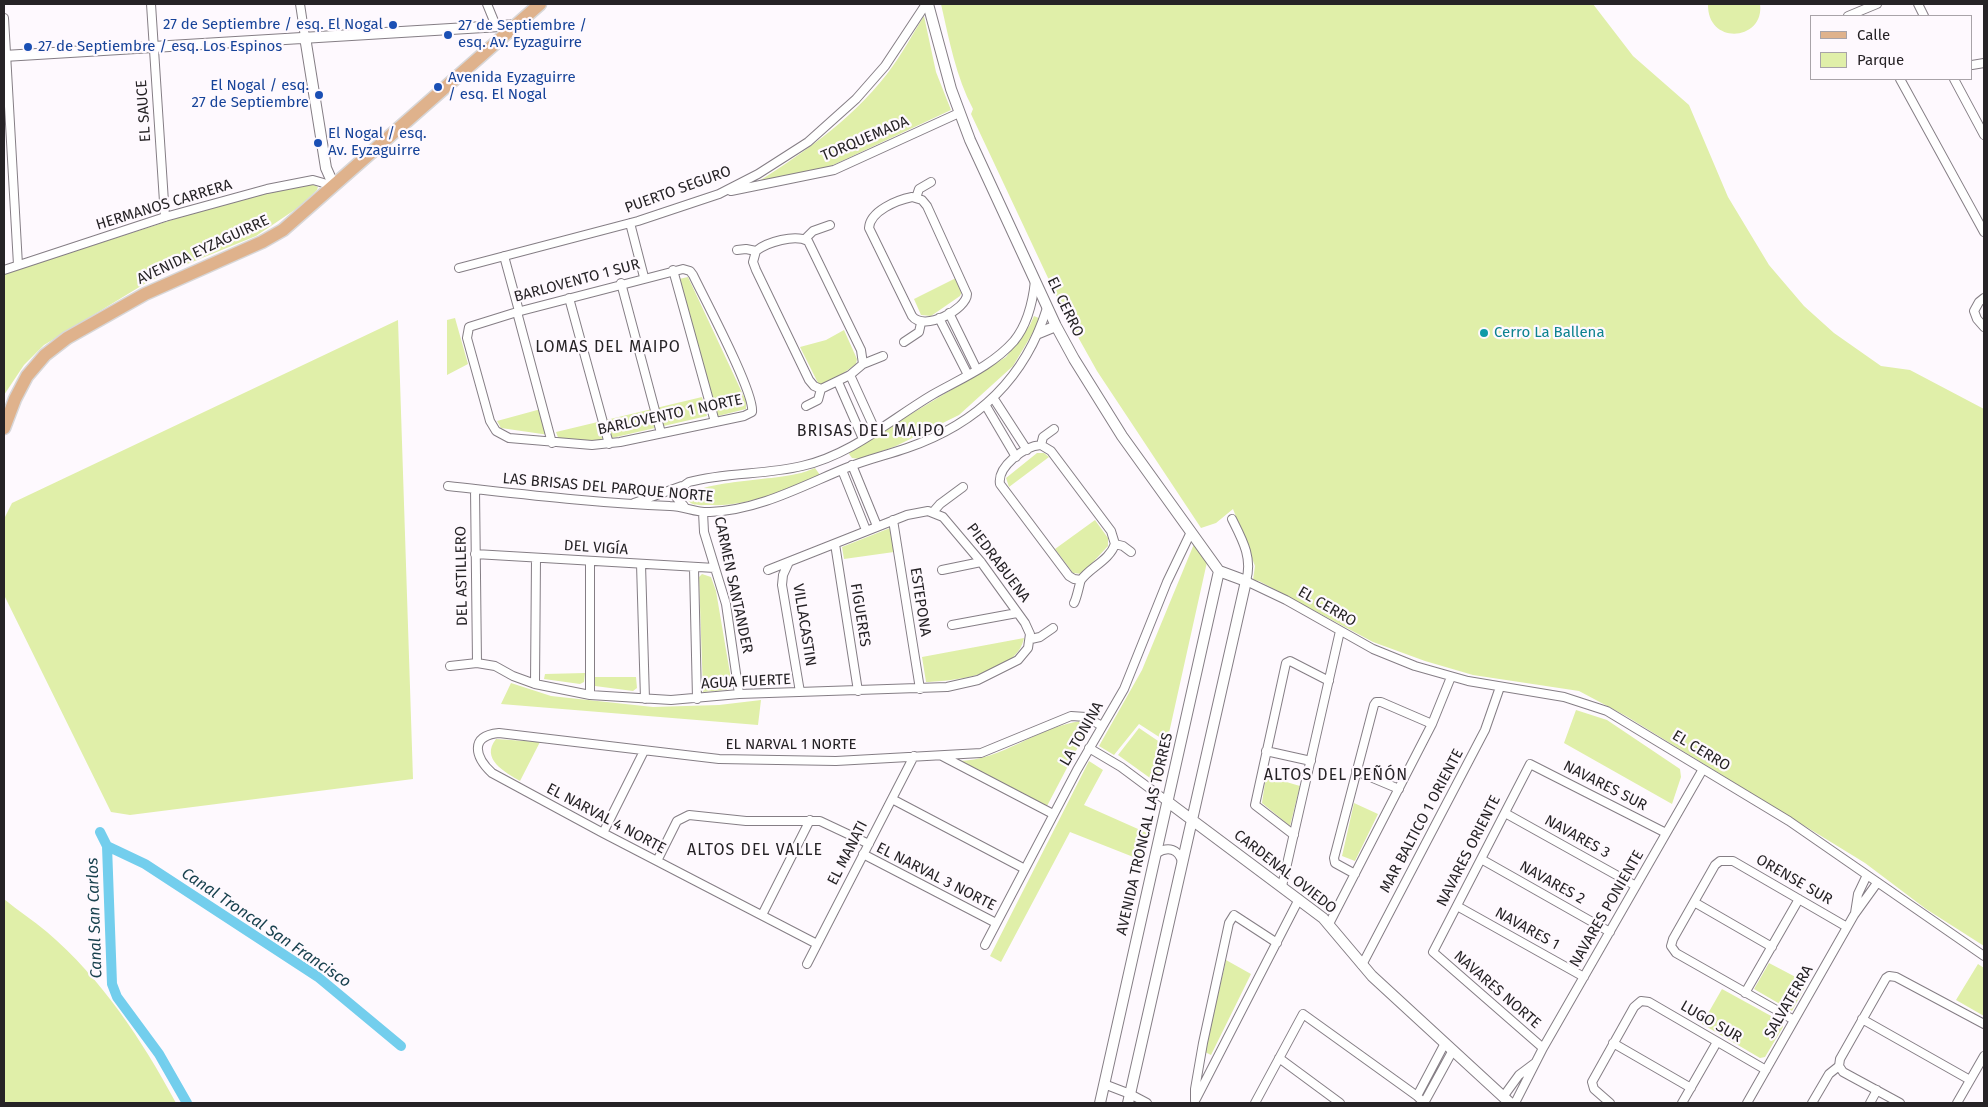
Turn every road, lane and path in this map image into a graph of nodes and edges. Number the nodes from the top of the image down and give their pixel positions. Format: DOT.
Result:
graph roads {
  1 [pos="152,4"];
  2 [pos="300,4"];
  3 [pos="487,4"];
  4 [pos="540,4"];
  5 [pos="927,4"];
  6 [pos="1877,4"];
  7 [pos="1850,15"];
  8 [pos="4,18"];
  9 [pos="517,25"];
  10 [pos="496,26"];
  11 [pos="305,38"];
  12 [pos="154,47"];
  13 [pos="5,55"];
  14 [pos="1901,80"];
  15 [pos="1955,80"];
  16 [pos="959,113"];
  17 [pos="1984,135"];
  18 [pos="931,182"];
  19 [pos="334,186"];
  20 [pos="719,194"];
  21 [pos="914,198"];
  22 [pos="165,217"];
  23 [pos="630,223"];
  24 [pos="830,225"];
  25 [pos="1984,232"];
  26 [pos="804,239"];
  27 [pos="737,250"];
  28 [pos="756,251"];
  29 [pos="504,256"];
  30 [pos="18,266"];
  31 [pos="459,268"];
  32 [pos="4,270"];
  33 [pos="673,270"];
  34 [pos="644,278"];
  35 [pos="1035,280"];
  36 [pos="621,284"];
  37 [pos="569,298"];
  38 [pos="1984,298"];
  39 [pos="1047,308"];
  40 [pos="518,311"];
  41 [pos="949,313"];
  42 [pos="939,318"];
  43 [pos="921,323"];
  44 [pos="1056,326"];
  45 [pos="1984,327"];
  46 [pos="1039,333"];
  47 [pos="904,342"];
  48 [pos="883,356"];
  49 [pos="863,364"];
  50 [pos="977,370"];
  51 [pos="850,375"];
  52 [pos="968,375"];
  53 [pos="838,382"];
  54 [pos="821,389"];
  55 [pos="994,399"];
  56 [pos="806,406"];
  57 [pos="986,406"];
  58 [pos="714,422"];
  59 [pos="4,428"];
  60 [pos="1054,428"];
  61 [pos="876,432"];
  62 [pos="661,433"];
  63 [pos="502,436"];
  64 [pos="863,439"];
  65 [pos="552,444"];
  66 [pos="609,444"];
  67 [pos="1041,445"];
  68 [pos="1027,450"];
  69 [pos="1016,457"];
  70 [pos="852,465"];
  71 [pos="842,470"];
  72 [pos="684,485"];
  73 [pos="448,486"];
  74 [pos="963,487"];
  75 [pos="474,489"];
  76 [pos="630,504"];
  77 [pos="684,506"];
  78 [pos="703,512"];
  79 [pos="933,512"];
  80 [pos="1232,519"];
  81 [pos="894,520"];
  82 [pos="877,526"];
  83 [pos="866,530"];
  84 [pos="1191,532"];
  85 [pos="835,544"];
  86 [pos="1115,544"];
  87 [pos="1131,552"];
  88 [pos="475,554"];
  89 [pos="536,558"];
  90 [pos="590,561"];
  91 [pos="981,562"];
  92 [pos="642,564"];
  93 [pos="788,564"];
  94 [pos="694,568"];
  95 [pos="715,568"];
  96 [pos="768,570"];
  97 [pos="942,570"];
  98 [pos="1219,571"];
  99 [pos="1081,580"];
  100 [pos="1246,581"];
  101 [pos="1074,603"];
  102 [pos="1018,613"];
  103 [pos="952,624"];
  104 [pos="1053,628"];
  105 [pos="1340,631"];
  106 [pos="1031,639"];
  107 [pos="476,663"];
  108 [pos="450,666"];
  109 [pos="1451,677"];
  110 [pos="1329,681"];
  111 [pos="536,684"];
  112 [pos="1500,687"];
  113 [pos="920,689"];
  114 [pos="858,691"];
  115 [pos="800,692"];
  116 [pos="739,694"];
  117 [pos="590,695"];
  118 [pos="697,698"];
  119 [pos="645,700"];
  120 [pos="1432,724"];
  121 [pos="1102,726"];
  122 [pos="478,745"];
  123 [pos="1089,748"];
  124 [pos="644,751"];
  125 [pos="1266,751"];
  126 [pos="940,755"];
  127 [pos="914,756"];
  128 [pos="1311,761"];
  129 [pos="1530,764"];
  130 [pos="1703,769"];
  131 [pos="1356,771"];
  132 [pos="1398,789"];
  133 [pos="892,799"];
  134 [pos="1168,802"];
  135 [pos="1505,813"];
  136 [pos="1054,814"];
  137 [pos="810,820"];
  138 [pos="1192,821"];
  139 [pos="1666,833"];
  140 [pos="603,834"];
  141 [pos="1294,835"];
  142 [pos="868,844"];
  143 [pos="1157,853"];
  144 [pos="863,854"];
  145 [pos="1481,859"];
  146 [pos="657,861"];
  147 [pos="1182,864"];
  148 [pos="1025,869"];
  149 [pos="1354,874"];
  150 [pos="1867,875"];
  151 [pos="1877,882"];
  152 [pos="1282,886"];
  153 [pos="1636,886"];
  154 [pos="1299,899"];
  155 [pos="1799,899"];
  156 [pos="1694,902"];
  157 [pos="1457,906"];
  158 [pos="762,915"];
  159 [pos="1854,915"];
  160 [pos="996,923"];
  161 [pos="1329,924"];
  162 [pos="1847,927"];
  163 [pos="1610,932"];
  164 [pos="1276,943"];
  165 [pos="817,944"];
  166 [pos="985,945"];
  167 [pos="1772,947"];
  168 [pos="1433,952"];
  169 [pos="1984,956"];
  170 [pos="807,964"];
  171 [pos="1362,965"];
  172 [pos="1584,976"];
  173 [pos="1745,993"];
  174 [pos="1862,1019"];
  175 [pos="1794,1020"];
  176 [pos="1984,1024"];
  177 [pos="1717,1042"];
  178 [pos="1613,1043"];
  179 [pos="1449,1047"];
  180 [pos="1543,1048"];
  181 [pos="1984,1056"];
  182 [pos="1279,1058"];
  183 [pos="1536,1062"];
  184 [pos="1839,1066"];
  185 [pos="1766,1070"];
  186 [pos="1970,1080"];
  187 [pos="1104,1084"];
  188 [pos="1691,1088"];
  189 [pos="1877,1090"];
  190 [pos="1417,1096"];
  191 [pos="1129,1098"];
  192 [pos="1506,1100"];
  193 [pos="1195,1102"];
  194 [pos="1100,1103"];
  195 [pos="1147,1103"];
  196 [pos="1255,1103"];
  197 [pos="1340,1103"];
  198 [pos="1424,1103"];
  199 [pos="1515,1103"];
  200 [pos="1610,1103"];
  201 [pos="1682,1103"];
  202 [pos="1747,1103"];
  203 [pos="1812,1103"];
  204 [pos="1870,1103"];
  205 [pos="1900,1103"];
  206 [pos="1957,1103"];
  1 -- 12 [label="street, EL SAUCE"];
  2 -- 11 [label="street"];
  3 -- 10 [label="street"];
  4 -- 9 [label="main road, AVENIDA EYZAGUIRRE"];
  5 -- 16 [label="street, EL CERRO"];
  5 -- 20 [label="street, PUERTO SEGURO"];
  6 -- 7 [label="street"];
  8 -- 13 [label="street"];
  9 -- 10 [label="street"];
  9 -- 19 [label="main road, AVENIDA EYZAGUIRRE"];
  10 -- 11 [label="street"];
  11 -- 12 [label="street"];
  11 -- 19 [label="street"];
  12 -- 13 [label="street"];
  12 -- 22 [label="street, EL SAUCE"];
  13 -- 30 [label="street"];
  14 -- 25 [label="street"];
  15 -- 17 [label="street"];
  16 -- 20 [label="street, TORQUEMADA"];
  16 -- 35 [label="street, EL CERRO"];
  18 -- 21 [label="street"];
  19 -- 22 [label="street, HERMANOS CARRERA"];
  19 -- 59 [label="main road, AVENIDA EYZAGUIRRE"];
  20 -- 23 [label="street, PUERTO SEGURO"];
  21 -- 41 [label="street"];
  21 -- 43 [label="street"];
  22 -- 30 [label="street, HERMANOS CARRERA"];
  23 -- 29 [label="street, PUERTO SEGURO"];
  23 -- 34 [label="street"];
  24 -- 26 [label="street"];
  26 -- 28 [label="street"];
  26 -- 49 [label="street"];
  27 -- 28 [label="street"];
  28 -- 54 [label="street"];
  29 -- 31 [label="street, PUERTO SEGURO"];
  29 -- 40 [label="street"];
  30 -- 32 [label="street, HERMANOS CARRERA"];
  33 -- 34 [label="street, BARLOVENTO 1 SUR"];
  33 -- 58 [label="street"];
  33 -- 58 [label="street, BARLOVENTO 1 NORTE"];
  34 -- 36 [label="street, BARLOVENTO 1 SUR"];
  35 -- 39 [label="street, EL CERRO"];
  35 -- 50 [label="street"];
  36 -- 37 [label="street, BARLOVENTO 1 SUR"];
  36 -- 62 [label="street"];
  37 -- 40 [label="street, BARLOVENTO 1 SUR"];
  37 -- 66 [label="street"];
  38 -- 45 [label="street"];
  39 -- 44 [label="street, EL CERRO"];
  39 -- 46 [label="street, LAS BRISAS DEL PARQUE NORTE"];
  40 -- 63 [label="street, BARLOVENTO 1 SUR"];
  40 -- 65 [label="street"];
  41 -- 42 [label="street"];
  41 -- 50 [label="street"];
  42 -- 43 [label="street"];
  42 -- 52 [label="street"];
  43 -- 47 [label="street"];
  44 -- 46 [label="street"];
  44 -- 84 [label="street, EL CERRO"];
  46 -- 55 [label="street, LAS BRISAS DEL PARQUE NORTE"];
  48 -- 49 [label="street"];
  49 -- 51 [label="street"];
  50 -- 52 [label="street"];
  51 -- 53 [label="street"];
  51 -- 61 [label="street"];
  52 -- 61 [label="street"];
  53 -- 54 [label="street"];
  53 -- 64 [label="street"];
  54 -- 56 [label="street"];
  55 -- 57 [label="street, LAS BRISAS DEL PARQUE NORTE"];
  55 -- 68 [label="street"];
  57 -- 69 [label="street"];
  57 -- 70 [label="street, LAS BRISAS DEL PARQUE NORTE"];
  58 -- 62 [label="street, BARLOVENTO 1 NORTE"];
  60 -- 67 [label="street"];
  61 -- 64 [label="street"];
  62 -- 66 [label="street, BARLOVENTO 1 NORTE"];
  63 -- 65 [label="street, BARLOVENTO 1 NORTE"];
  64 -- 72 [label="street"];
  65 -- 66 [label="street, BARLOVENTO 1 NORTE"];
  67 -- 68 [label="street"];
  67 -- 86 [label="street"];
  68 -- 69 [label="street"];
  69 -- 99 [label="street"];
  70 -- 71 [label="street, LAS BRISAS DEL PARQUE NORTE"];
  70 -- 82 [label="street"];
  71 -- 78 [label="street, LAS BRISAS DEL PARQUE NORTE"];
  71 -- 83 [label="street"];
  72 -- 76 [label="street"];
  72 -- 77 [label="street"];
  73 -- 75 [label="street, LAS BRISAS DEL PARQUE NORTE"];
  74 -- 79 [label="street"];
  75 -- 76 [label="street, LAS BRISAS DEL PARQUE NORTE"];
  75 -- 88 [label="street, DEL ASTILLERO"];
  76 -- 77 [label="street, LAS BRISAS DEL PARQUE NORTE"];
  77 -- 78 [label="street, LAS BRISAS DEL PARQUE NORTE"];
  78 -- 95 [label="street, CARMEN SANTANDER"];
  79 -- 81 [label="street"];
  79 -- 91 [label="street, PIEDRABUENA"];
  80 -- 100 [label="street"];
  81 -- 82 [label="street"];
  81 -- 113 [label="street, ESTEPONA"];
  82 -- 83 [label="street"];
  83 -- 85 [label="street"];
  84 -- 98 [label="street, EL CERRO"];
  84 -- 121 [label="street, LA TONINA"];
  85 -- 93 [label="street"];
  85 -- 114 [label="street, FIGUERES"];
  86 -- 87 [label="street"];
  86 -- 99 [label="street"];
  88 -- 89 [label="street, DEL VIGÍA"];
  88 -- 107 [label="street, DEL ASTILLERO"];
  89 -- 90 [label="street, DEL VIGÍA"];
  89 -- 111 [label="street"];
  90 -- 92 [label="street, DEL VIGÍA"];
  90 -- 117 [label="street"];
  91 -- 97 [label="street"];
  91 -- 102 [label="street, PIEDRABUENA"];
  92 -- 94 [label="street, DEL VIGÍA"];
  92 -- 119 [label="street"];
  93 -- 96 [label="street"];
  93 -- 115 [label="street, VILLACASTIN"];
  94 -- 95 [label="street, DEL VIGÍA"];
  94 -- 118 [label="street"];
  95 -- 116 [label="street, CARMEN SANTANDER"];
  98 -- 100 [label="street, EL CERRO"];
  98 -- 134 [label="street, AVENIDA TRONCAL LAS TORRES"];
  99 -- 101 [label="street"];
  100 -- 105 [label="street, EL CERRO"];
  100 -- 138 [label="street"];
  102 -- 103 [label="street"];
  102 -- 106 [label="street, PIEDRABUENA"];
  104 -- 106 [label="street"];
  105 -- 109 [label="street, EL CERRO"];
  105 -- 110 [label="street"];
  106 -- 113 [label="street, AGUA FUERTE"];
  107 -- 108 [label="street, AGUA FUERTE"];
  107 -- 111 [label="street, AGUA FUERTE"];
  109 -- 112 [label="street, EL CERRO"];
  109 -- 120 [label="street"];
  110 -- 125 [label="street"];
  110 -- 128 [label="street"];
  111 -- 117 [label="street, AGUA FUERTE"];
  112 -- 130 [label="street, EL CERRO"];
  112 -- 171 [label="street, MAR BALTICO 1 ORIENTE"];
  113 -- 114 [label="street, AGUA FUERTE"];
  114 -- 115 [label="street, AGUA FUERTE"];
  115 -- 116 [label="street, AGUA FUERTE"];
  116 -- 118 [label="street, AGUA FUERTE"];
  117 -- 119 [label="street, AGUA FUERTE"];
  118 -- 119 [label="street, AGUA FUERTE"];
  120 -- 131 [label="street"];
  120 -- 132 [label="street"];
  121 -- 123 [label="street, LA TONINA"];
  121 -- 126 [label="street, EL NARVAL 1 NORTE"];
  122 -- 124 [label="street, EL NARVAL 1 NORTE"];
  122 -- 140 [label="street, EL NARVAL 4 NORTE"];
  123 -- 134 [label="street, CARDENAL OVIEDO"];
  123 -- 136 [label="street, LA TONINA"];
  124 -- 127 [label="street, EL NARVAL 1 NORTE"];
  124 -- 140 [label="street"];
  125 -- 128 [label="street"];
  125 -- 141 [label="street"];
  126 -- 127 [label="street, EL NARVAL 1 NORTE"];
  126 -- 136 [label="street"];
  127 -- 133 [label="street, EL MANATI"];
  128 -- 141 [label="street"];
  129 -- 135 [label="street, NAVARES ORIENTE"];
  129 -- 139 [label="street, NAVARES SUR"];
  130 -- 139 [label="street, NAVARES PONIENTE"];
  130 -- 150 [label="street, EL CERRO"];
  131 -- 132 [label="street"];
  131 -- 149 [label="street"];
  132 -- 149 [label="street"];
  133 -- 142 [label="street, EL MANATI"];
  133 -- 148 [label="street"];
  134 -- 138 [label="street, CARDENAL OVIEDO"];
  134 -- 143 [label="street, AVENIDA TRONCAL LAS TORRES"];
  135 -- 145 [label="street, NAVARES ORIENTE"];
  135 -- 153 [label="street, NAVARES 3"];
  136 -- 148 [label="street, LA TONINA"];
  137 -- 142 [label="street"];
  137 -- 146 [label="street"];
  137 -- 158 [label="street"];
  138 -- 147 [label="street"];
  138 -- 152 [label="street, CARDENAL OVIEDO"];
  139 -- 153 [label="street, NAVARES PONIENTE"];
  140 -- 146 [label="street, EL NARVAL 4 NORTE"];
  141 -- 152 [label="street"];
  142 -- 144 [label="street, EL MANATI"];
  143 -- 147 [label="street"];
  143 -- 187 [label="street, AVENIDA TRONCAL LAS TORRES"];
  144 -- 160 [label="street, EL NARVAL 3 NORTE"];
  144 -- 165 [label="street, EL MANATI"];
  145 -- 157 [label="street, NAVARES ORIENTE"];
  145 -- 163 [label="street, NAVARES 2"];
  146 -- 158 [label="street, EL NARVAL 4 NORTE"];
  147 -- 191 [label="street"];
  148 -- 160 [label="street, LA TONINA"];
  149 -- 161 [label="street"];
  150 -- 151 [label="street, EL CERRO"];
  150 -- 159 [label="street, SALVATERRA"];
  151 -- 159 [label="street, SALVATERRA"];
  151 -- 169 [label="street, EL CERRO"];
  152 -- 154 [label="street, CARDENAL OVIEDO"];
  153 -- 163 [label="street, NAVARES PONIENTE"];
  154 -- 161 [label="street, CARDENAL OVIEDO"];
  154 -- 164 [label="street"];
  155 -- 156 [label="street, ORENSE SUR"];
  155 -- 162 [label="street, ORENSE SUR"];
  155 -- 167 [label="street"];
  156 -- 167 [label="street"];
  156 -- 173 [label="street"];
  157 -- 168 [label="street, NAVARES ORIENTE"];
  157 -- 172 [label="street, NAVARES 1"];
  158 -- 165 [label="street, EL NARVAL 4 NORTE"];
  159 -- 162 [label="street, SALVATERRA"];
  160 -- 166 [label="street, LA TONINA"];
  161 -- 171 [label="street, CARDENAL OVIEDO"];
  162 -- 175 [label="street, SALVATERRA"];
  163 -- 172 [label="street, NAVARES PONIENTE"];
  164 -- 193 [label="street"];
  164 -- 193 [label="street"];
  165 -- 170 [label="street, EL MANATI"];
  167 -- 173 [label="street"];
  168 -- 180 [label="street, NAVARES NORTE"];
  171 -- 179 [label="street, CARDENAL OVIEDO"];
  172 -- 180 [label="street, NAVARES PONIENTE"];
  173 -- 175 [label="street"];
  174 -- 176 [label="street"];
  174 -- 184 [label="street"];
  174 -- 186 [label="street"];
  175 -- 185 [label="street, SALVATERRA"];
  177 -- 178 [label="street, LUGO SUR"];
  177 -- 185 [label="street, LUGO SUR"];
  177 -- 188 [label="street"];
  178 -- 188 [label="street"];
  178 -- 200 [label="street"];
  179 -- 190 [label="street"];
  179 -- 192 [label="street, CARDENAL OVIEDO"];
  179 -- 198 [label="street"];
  180 -- 183 [label="street, NAVARES PONIENTE"];
  181 -- 186 [label="street"];
  182 -- 190 [label="street"];
  182 -- 196 [label="street"];
  182 -- 197 [label="street"];
  183 -- 192 [label="street, NAVARES PONIENTE"];
  183 -- 199 [label="street, NAVARES PONIENTE"];
  184 -- 189 [label="street"];
  184 -- 203 [label="street"];
  185 -- 202 [label="street, SALVATERRA"];
  186 -- 206 [label="street"];
  187 -- 191 [label="street"];
  187 -- 194 [label="street, AVENIDA TRONCAL LAS TORRES"];
  188 -- 201 [label="street"];
  189 -- 204 [label="street"];
  189 -- 205 [label="street"];
  190 -- 198 [label="street"];
  191 -- 195 [label="street"];
}
